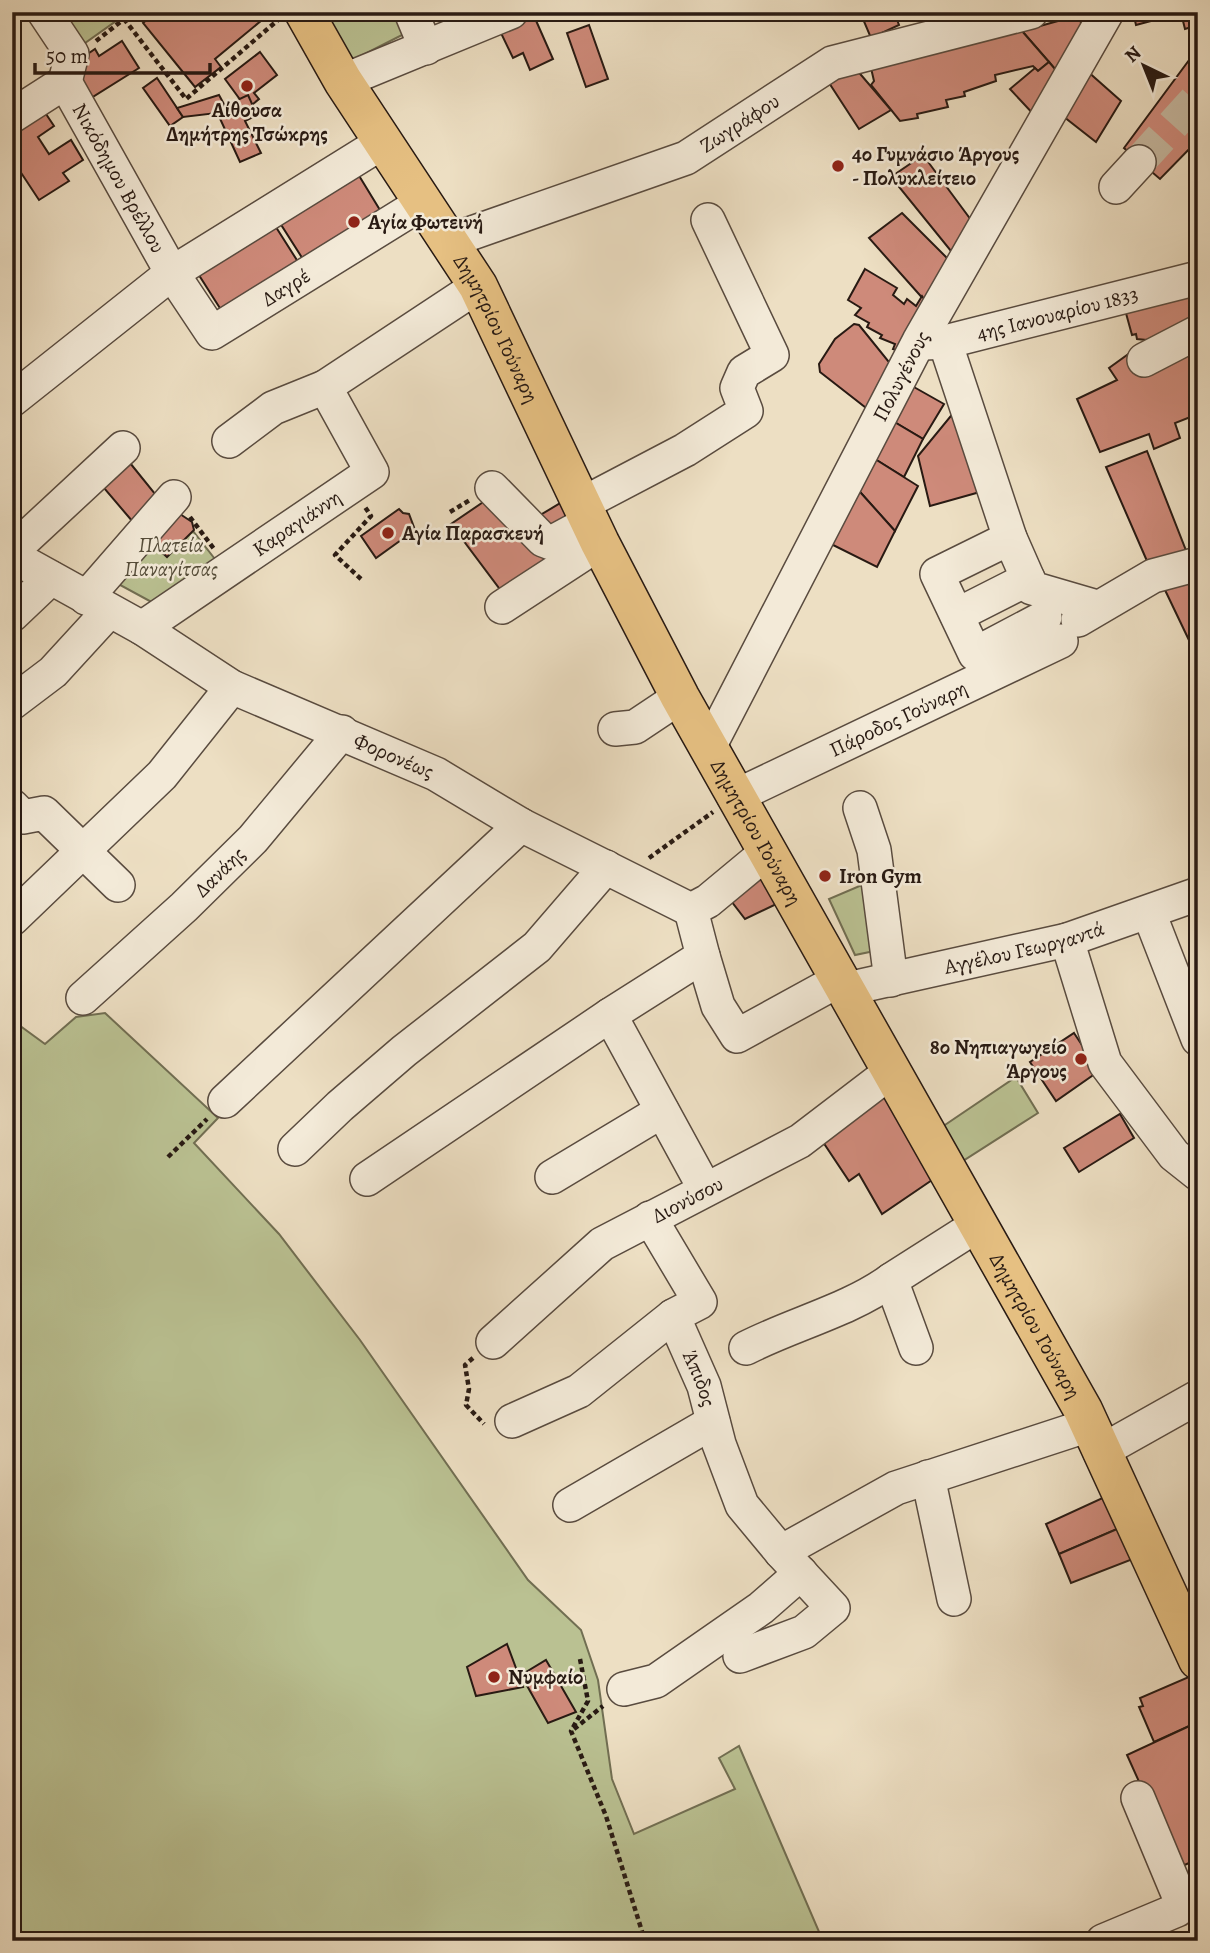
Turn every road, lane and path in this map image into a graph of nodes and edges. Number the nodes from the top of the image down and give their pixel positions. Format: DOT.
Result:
graph roads {
  1 [pos="44,12"];
  2 [pos="133,12"];
  3 [pos="277,12"];
  4 [pos="304,12"];
  5 [pos="411,12"];
  6 [pos="511,12"];
  7 [pos="1031,12"];
  8 [pos="1107,12"];
  9 [pos="124,19"];
  10 [pos="426,48"];
  11 [pos="68,68"];
  12 [pos="343,82"];
  13 [pos="12,117"];
  14 [pos="383,142"];
  15 [pos="1139,162"];
  16 [pos="1116,187"];
  17 [pos="422,203"];
  18 [pos="708,220"];
  19 [pos="449,241"];
  20 [pos="172,273"];
  21 [pos="1198,278"];
  22 [pos="478,286"];
  23 [pos="1198,332"];
  24 [pos="932,342"];
  25 [pos="1144,360"];
  26 [pos="326,387"];
  27 [pos="12,400"];
  28 [pos="229,441"];
  29 [pos="123,448"];
  30 [pos="351,485"];
  31 [pos="492,488"];
  32 [pos="174,497"];
  33 [pos="590,523"];
  34 [pos="1010,538"];
  35 [pos="12,553"];
  36 [pos="1198,564"];
  37 [pos="229,568"];
  38 [pos="51,578"];
  39 [pos="361,579"];
  40 [pos="98,605"];
  41 [pos="502,607"];
  42 [pos="1097,607"];
  43 [pos="1044,612"];
  44 [pos="12,615"];
  45 [pos="142,628"];
  46 [pos="232,687"];
  47 [pos="680,697"];
  48 [pos="12,704"];
  49 [pos="615,729"];
  50 [pos="342,732"];
  51 [pos="708,749"];
  52 [pos="734,797"];
  53 [pos="12,806"];
  54 [pos="860,808"];
  55 [pos="521,825"];
  56 [pos="768,852"];
  57 [pos="83,853"];
  58 [pos="616,871"];
  59 [pos="118,884"];
  60 [pos="1198,894"];
  61 [pos="691,910"];
  62 [pos="1149,913"];
  63 [pos="12,919"];
  64 [pos="1067,940"];
  65 [pos="703,956"];
  66 [pos="891,980"];
  67 [pos="844,984"];
  68 [pos="83,998"];
  69 [pos="610,1015"];
  70 [pos="1198,1039"];
  71 [pos="892,1070"];
  72 [pos="225,1101"];
  73 [pos="663,1111"];
  74 [pos="295,1149"];
  75 [pos="168,1157"];
  76 [pos="1198,1174"];
  77 [pos="552,1177"];
  78 [pos="367,1179"];
  79 [pos="705,1189"];
  80 [pos="650,1218"];
  81 [pos="979,1224"];
  82 [pos="891,1280"];
  83 [pos="673,1316"];
  84 [pos="493,1342"];
  85 [pos="746,1348"];
  86 [pos="916,1348"];
  87 [pos="464,1365"];
  88 [pos="1198,1397"];
  89 [pos="713,1422"];
  90 [pos="502,1425"];
  91 [pos="1095,1439"];
  92 [pos="928,1477"];
  93 [pos="570,1505"];
  94 [pos="791,1563"];
  95 [pos="954,1599"];
  96 [pos="740,1656"];
  97 [pos="1197,1657"];
  98 [pos="580,1659"];
  99 [pos="624,1689"];
  100 [pos="571,1731"];
  101 [pos="1138,1798"];
  102 [pos="1191,1901"];
  103 [pos="645,1941"];
  104 [pos="1103,1941"];
  1 -- 11 [label="street, Νικόδημου Βρέλλου"];
  2 -- 9 [label="path"];
  3 -- 9 [label="path"];
  4 -- 12 [label="main road, Δημητρίου Γούναρη"];
  5 -- 10 [label="street"];
  6 -- 10 [label="street"];
  7 -- 19 [label="street, Ζωγράφου"];
  8 -- 24 [label="street, Πολυγένους"];
  9 -- 11 [label="path"];
  10 -- 12 [label="street"];
  11 -- 13 [label="street"];
  11 -- 20 [label="street, Νικόδημου Βρέλλου"];
  12 -- 14 [label="main road, Δημητρίου Γούναρη"];
  14 -- 17 [label="main road, Δημητρίου Γούναρη"];
  14 -- 20 [label="street"];
  15 -- 16 [label="street"];
  17 -- 19 [label="main road, Δημητρίου Γούναρη"];
  17 -- 20 [label="street, Δαγρέ"];
  18 -- 33 [label="street"];
  19 -- 22 [label="main road, Δημητρίου Γούναρη"];
  20 -- 27 [label="street"];
  21 -- 24 [label="street, 4ης Ιανουαρίου 1833"];
  22 -- 26 [label="street"];
  22 -- 33 [label="main road, Δημητρίου Γούναρη"];
  23 -- 25 [label="street"];
  24 -- 34 [label="street"];
  24 -- 51 [label="street, Πολυγένους"];
  26 -- 28 [label="street"];
  26 -- 30 [label="street, Καραγιάννη"];
  29 -- 35 [label="street"];
  30 -- 37 [label="street, Καραγιάννη"];
  30 -- 39 [label="path"];
  31 -- 33 [label="street"];
  32 -- 37 [label="path"];
  32 -- 40 [label="street"];
  33 -- 41 [label="street"];
  33 -- 47 [label="main road, Δημητρίου Γούναρη"];
  34 -- 43 [label="street"];
  34 -- 43 [label="street"];
  35 -- 38 [label="street, Φορονέως"];
  36 -- 42 [label="street"];
  37 -- 45 [label="street, Καραγιάννη"];
  38 -- 40 [label="street, Φορονέως"];
  38 -- 44 [label="street"];
  40 -- 45 [label="street, Φορονέως"];
  40 -- 48 [label="street"];
  42 -- 43 [label="street"];
  42 -- 43 [label="street"];
  43 -- 52 [label="street, Πάροδος Γούναρη"];
  45 -- 46 [label="street, Φορονέως"];
  46 -- 50 [label="street, Φορονέως"];
  46 -- 57 [label="street"];
  47 -- 49 [label="street"];
  47 -- 51 [label="main road, Δημητρίου Γούναρη"];
  50 -- 55 [label="street, Φορονέως"];
  50 -- 68 [label="street, Δανάης"];
  51 -- 52 [label="main road, Δημητρίου Γούναρη"];
  52 -- 56 [label="main road, Δημητρίου Γούναρη"];
  52 -- 58 [label="path"];
  53 -- 57 [label="street"];
  54 -- 66 [label="street"];
  55 -- 58 [label="street, Φορονέως"];
  55 -- 72 [label="street"];
  56 -- 61 [label="street"];
  56 -- 67 [label="main road, Δημητρίου Γούναρη"];
  57 -- 59 [label="street"];
  57 -- 63 [label="street"];
  58 -- 61 [label="street, Φορονέως"];
  58 -- 74 [label="street"];
  60 -- 62 [label="street, Αγγέλου Γεωργαντά"];
  61 -- 65 [label="street"];
  62 -- 64 [label="street, Αγγέλου Γεωργαντά"];
  62 -- 70 [label="street"];
  64 -- 66 [label="street, Αγγέλου Γεωργαντά"];
  64 -- 76 [label="street"];
  65 -- 67 [label="street, Αγγέλου Γεωργαντά"];
  65 -- 69 [label="street"];
  66 -- 67 [label="street, Αγγέλου Γεωργαντά"];
  67 -- 71 [label="main road, Δημητρίου Γούναρη"];
  69 -- 73 [label="street"];
  69 -- 78 [label="street"];
  71 -- 79 [label="street, Διονύσου"];
  71 -- 81 [label="main road, Δημητρίου Γούναρη"];
  72 -- 75 [label="path"];
  73 -- 77 [label="street"];
  73 -- 79 [label="street"];
  79 -- 80 [label="street, Διονύσου"];
  80 -- 83 [label="street"];
  80 -- 84 [label="street, Διονύσου"];
  81 -- 82 [label="street"];
  81 -- 91 [label="main road, Δημητρίου Γούναρη"];
  82 -- 85 [label="street"];
  82 -- 86 [label="street"];
  83 -- 89 [label="street, Άπιδος"];
  83 -- 90 [label="street"];
  87 -- 90 [label="path"];
  88 -- 91 [label="street"];
  89 -- 93 [label="street"];
  89 -- 94 [label="street, Άπιδος"];
  91 -- 92 [label="street"];
  91 -- 97 [label="main road, Δημητρίου Γούναρη"];
  92 -- 94 [label="street"];
  92 -- 95 [label="street"];
  94 -- 96 [label="street, Άπιδος"];
  94 -- 99 [label="street"];
  98 -- 100 [label="path"];
  99 -- 100 [label="path"];
  100 -- 103 [label="path"];
  101 -- 102 [label="street"];
  102 -- 104 [label="street"];
}
